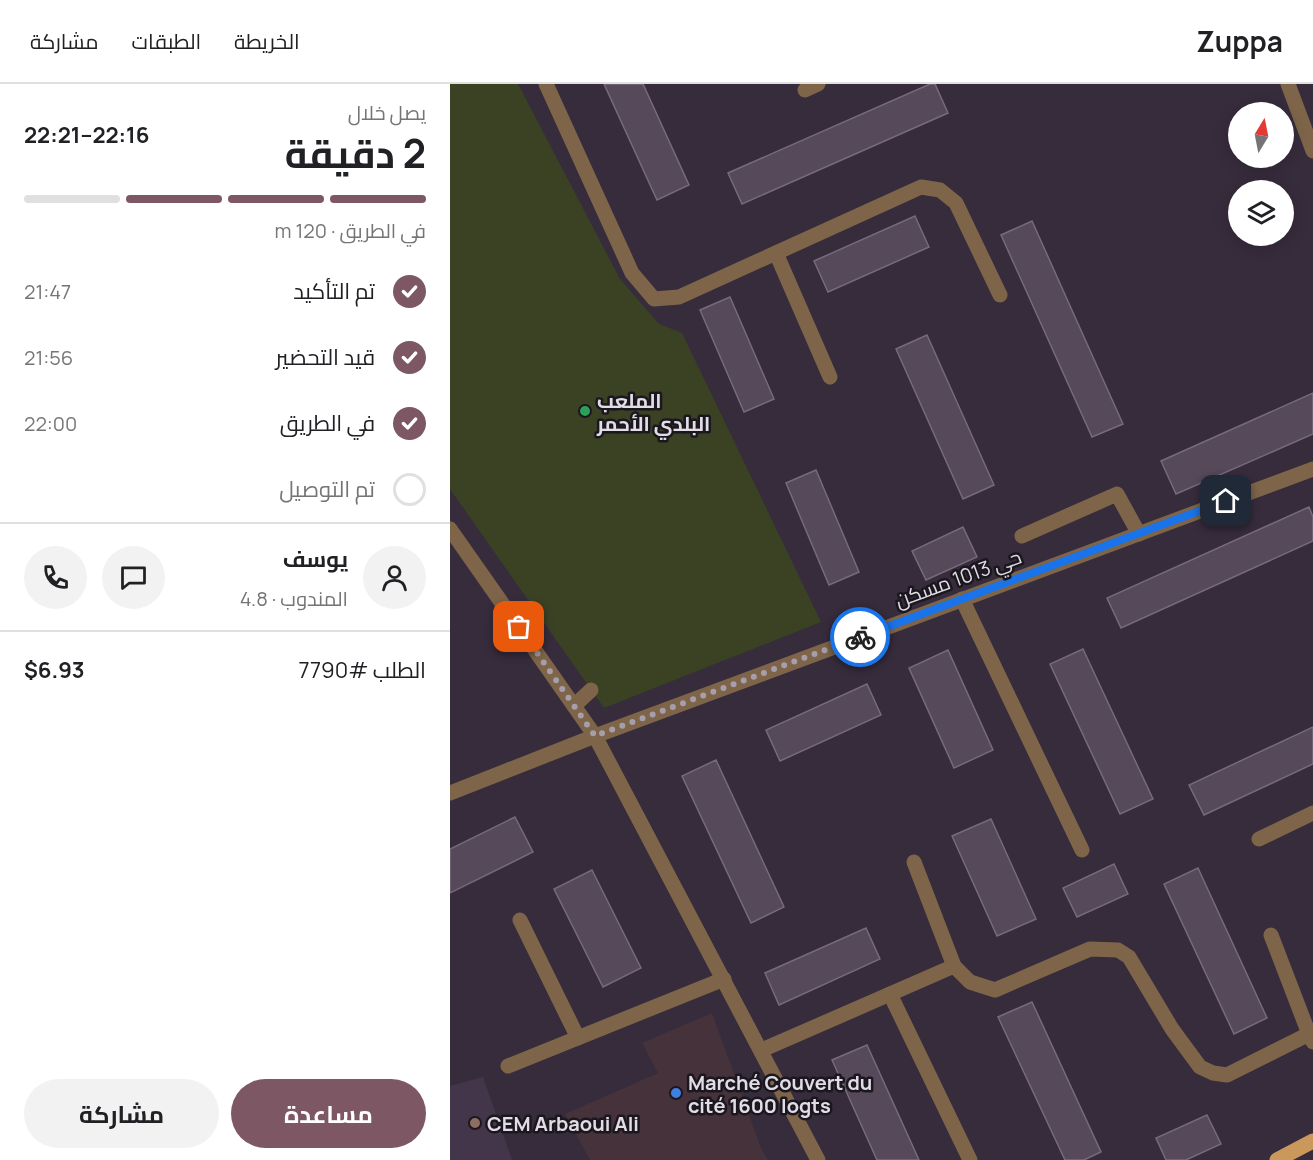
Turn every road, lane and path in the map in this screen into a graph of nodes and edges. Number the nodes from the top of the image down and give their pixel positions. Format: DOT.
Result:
graph roads {
  1 [pos="546,84"];
  2 [pos="1288,84"];
  3 [pos="1313,151"];
  4 [pos="776,253"];
  5 [pos="1000,295"];
  6 [pos="830,377"];
  7 [pos="1313,469"];
  8 [pos="450,529"];
  9 [pos="1139,534"];
  10 [pos="1022,536"];
  11 [pos="962,599"];
  12 [pos="591,690"];
  13 [pos="574,706"];
  14 [pos="595,736"];
  15 [pos="450,793"];
  16 [pos="1313,813"];
  17 [pos="1259,839"];
  18 [pos="1082,850"];
  19 [pos="914,862"];
  20 [pos="520,920"];
  21 [pos="1271,935"];
  22 [pos="954,966"];
  23 [pos="724,979"];
  24 [pos="890,994"];
  25 [pos="578,1038"];
  26 [pos="1311,1038"];
  27 [pos="762,1050"];
  28 [pos="508,1066"];
  29 [pos="1313,1141"];
  30 [pos="819,1160"];
  31 [pos="970,1160"];
  32 [pos="1277,1160"];
  1 -- 4 [label="street"];
  2 -- 3 [label="street"];
  4 -- 5 [label="street"];
  4 -- 6 [label="street"];
  7 -- 9 [label="street, حي 1013 مسكن"];
  8 -- 13 [label="street"];
  9 -- 10 [label="street"];
  9 -- 11 [label="street, حي 1013 مسكن"];
  11 -- 14 [label="street, حي 1013 مسكن"];
  11 -- 18 [label="street"];
  12 -- 13 [label="street"];
  13 -- 14 [label="street"];
  14 -- 15 [label="street, حي 1013 مسكن"];
  14 -- 23 [label="street"];
  16 -- 17 [label="street"];
  19 -- 22 [label="street"];
  20 -- 25 [label="street"];
  21 -- 26 [label="street"];
  22 -- 24 [label="street"];
  22 -- 26 [label="street"];
  23 -- 25 [label="street"];
  23 -- 27 [label="street"];
  24 -- 27 [label="street"];
  24 -- 31 [label="street"];
  25 -- 28 [label="street"];
  27 -- 30 [label="street"];
  29 -- 32 [label="main road"];
}
